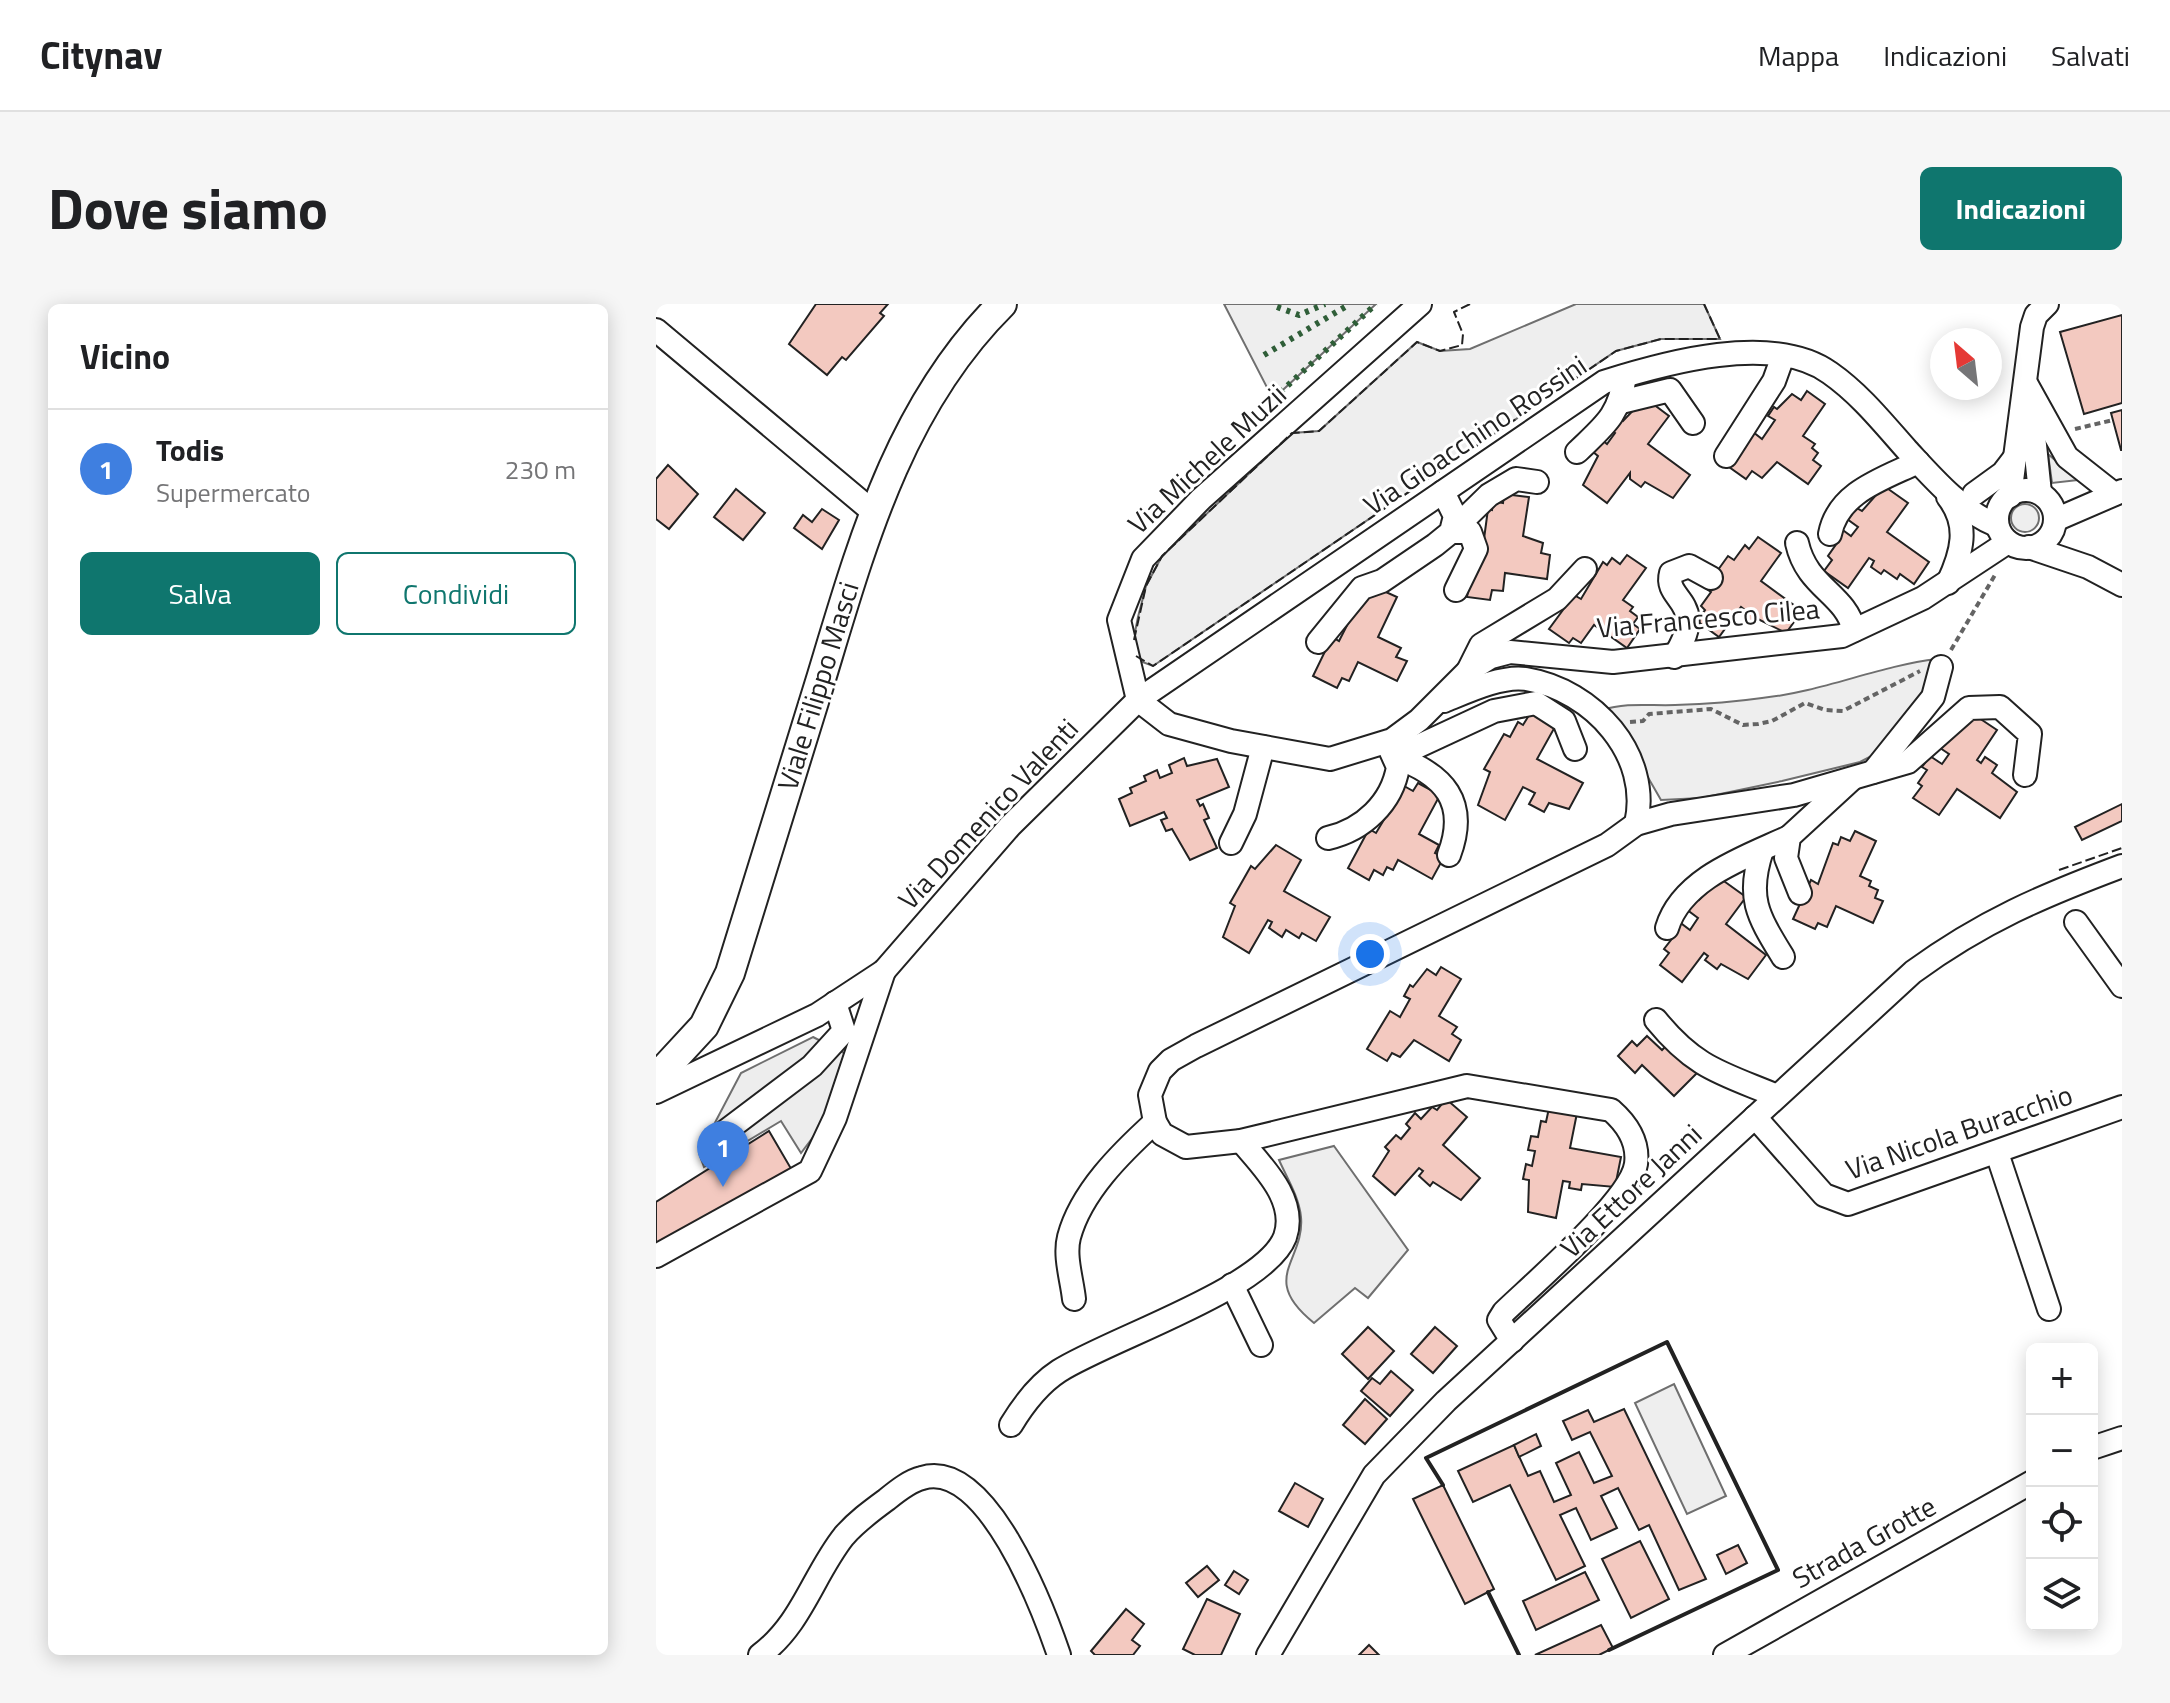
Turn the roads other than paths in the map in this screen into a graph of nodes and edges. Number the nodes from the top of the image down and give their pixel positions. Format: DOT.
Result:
graph roads {
  1 [pos="1002,304"];
  2 [pos="1420,304"];
  3 [pos="2047,304"];
  4 [pos="656,330"];
  5 [pos="1783,356"];
  6 [pos="1625,376"];
  7 [pos="2027,385"];
  8 [pos="1621,402"];
  9 [pos="1693,423"];
  10 [pos="1577,452"];
  11 [pos="2017,455"];
  12 [pos="1726,456"];
  13 [pos="1918,462"];
  14 [pos="1537,482"];
  15 [pos="1937,483"];
  16 [pos="1443,492"];
  17 [pos="2118,493"];
  18 [pos="1974,494"];
  19 [pos="2042,495"];
  20 [pos="2007,498"];
  21 [pos="872,511"];
  22 [pos="2054,524"];
  23 [pos="1451,532"];
  24 [pos="1830,534"];
  25 [pos="2007,541"];
  26 [pos="1797,543"];
  27 [pos="2088,567"];
  28 [pos="1585,569"];
  29 [pos="1711,578"];
  30 [pos="1948,583"];
  31 [pos="2122,585"];
  32 [pos="1456,590"];
  33 [pos="1854,630"];
  34 [pos="1318,642"];
  35 [pos="1674,657"];
  36 [pos="1941,667"];
  37 [pos="1467,672"];
  38 [pos="1138,700"];
  39 [pos="1432,706"];
  40 [pos="1263,747"];
  41 [pos="1575,749"];
  42 [pos="1391,750"];
  43 [pos="2025,775"];
  44 [pos="1862,776"];
  45 [pos="1636,824"];
  46 [pos="1789,837"];
  47 [pos="1328,838"];
  48 [pos="1231,843"];
  49 [pos="1762,850"];
  50 [pos="1449,855"];
  51 [pos="2122,866"];
  52 [pos="1800,893"];
  53 [pos="2076,922"];
  54 [pos="1667,928"];
  55 [pos="1783,957"];
  56 [pos="884,971"];
  57 [pos="2122,986"];
  58 [pos="835,1003"];
  59 [pos="1656,1020"];
  60 [pos="656,1078"];
  61 [pos="656,1092"];
  62 [pos="1777,1096"];
  63 [pos="2122,1107"];
  64 [pos="1755,1117"];
  65 [pos="1155,1122"];
  66 [pos="714,1140"];
  67 [pos="1241,1141"];
  68 [pos="1997,1153"];
  69 [pos="656,1256"];
  70 [pos="1232,1285"];
  71 [pos="1074,1299"];
  72 [pos="2049,1309"];
  73 [pos="1512,1341"];
  74 [pos="1261,1345"];
  75 [pos="1011,1425"];
  76 [pos="2122,1438"];
  77 [pos="2098,1446"];
  78 [pos="2026,1485"];
  79 [pos="760,1655"];
  80 [pos="1059,1655"];
  81 [pos="1268,1655"];
  82 [pos="1725,1655"];
  1 -- 21 [label="main road, Viale Filippo Masci"];
  2 -- 38 [label="street, Via Michele Muzii"];
  3 -- 7 [label="street"];
  4 -- 21 [label="street"];
  5 -- 6 [label="street, Via Gioacchino Rossini"];
  5 -- 12 [label="street"];
  5 -- 13 [label="street, Via Gioacchino Rossini"];
  6 -- 8 [label="street"];
  6 -- 16 [label="street, Via Gioacchino Rossini"];
  7 -- 11 [label="street"];
  7 -- 17 [label="street"];
  7 -- 19 [label="street"];
  8 -- 9 [label="street"];
  8 -- 10 [label="street"];
  11 -- 18 [label="street"];
  11 -- 20 [label="street"];
  13 -- 15 [label="street, Via Gioacchino Rossini"];
  13 -- 24 [label="street"];
  14 -- 23 [label="street"];
  15 -- 18 [label="street"];
  15 -- 25 [label="street, Via Gioacchino Rossini"];
  15 -- 30 [label="street"];
  16 -- 23 [label="street"];
  16 -- 38 [label="street, Via Gioacchino Rossini"];
  17 -- 19 [label="street"];
  17 -- 22 [label="street"];
  18 -- 20 [label="street"];
  19 -- 20 [label="street"];
  19 -- 22 [label="street"];
  20 -- 25 [label="street"];
  21 -- 60 [label="main road, Viale Filippo Masci"];
  22 -- 25 [label="street"];
  22 -- 27 [label="street"];
  23 -- 32 [label="street"];
  23 -- 34 [label="street"];
  25 -- 27 [label="street, Via Gioacchino Rossini"];
  25 -- 30 [label="street, Via Francesco Cilea"];
  26 -- 33 [label="street"];
  27 -- 31 [label="street"];
  28 -- 37 [label="street"];
  29 -- 35 [label="street"];
  30 -- 33 [label="street, Via Francesco Cilea"];
  33 -- 35 [label="street, Via Francesco Cilea"];
  35 -- 37 [label="street, Via Francesco Cilea"];
  36 -- 44 [label="street"];
  37 -- 39 [label="street, Via Francesco Cilea"];
  38 -- 40 [label="street, Via Francesco Cilea"];
  38 -- 56 [label="street, Via Domenico Valenti"];
  39 -- 42 [label="street, Via Francesco Cilea"];
  39 -- 45 [label="street, Via Francesco Cilea"];
  40 -- 42 [label="street, Via Francesco Cilea"];
  40 -- 48 [label="street"];
  41 -- 42 [label="street"];
  42 -- 47 [label="street"];
  42 -- 50 [label="street"];
  43 -- 44 [label="street"];
  44 -- 45 [label="street"];
  44 -- 46 [label="street"];
  45 -- 65 [label="street"];
  46 -- 49 [label="street"];
  46 -- 52 [label="street"];
  49 -- 54 [label="street"];
  49 -- 55 [label="street"];
  51 -- 62 [label="street, Via Ettore Janni"];
  53 -- 57 [label="street"];
  56 -- 58 [label="street, Via Domenico Valenti"];
  56 -- 69 [label="street, Via Domenico Valenti"];
  58 -- 61 [label="street, Via Domenico Valenti"];
  58 -- 66 [label="street"];
  59 -- 62 [label="street"];
  62 -- 64 [label="street, Via Ettore Janni"];
  63 -- 68 [label="street, Via Nicola Buracchio"];
  64 -- 68 [label="street, Via Nicola Buracchio"];
  64 -- 73 [label="street, Via Ettore Janni"];
  65 -- 67 [label="street"];
  65 -- 71 [label="street"];
  67 -- 70 [label="street"];
  67 -- 73 [label="street"];
  68 -- 72 [label="street"];
  70 -- 74 [label="street"];
  70 -- 75 [label="street"];
  73 -- 81 [label="street, Via Ettore Janni"];
  76 -- 77 [label="street"];
  78 -- 82 [label="street, Strada Grotte"];
  79 -- 80 [label="street"];
}
